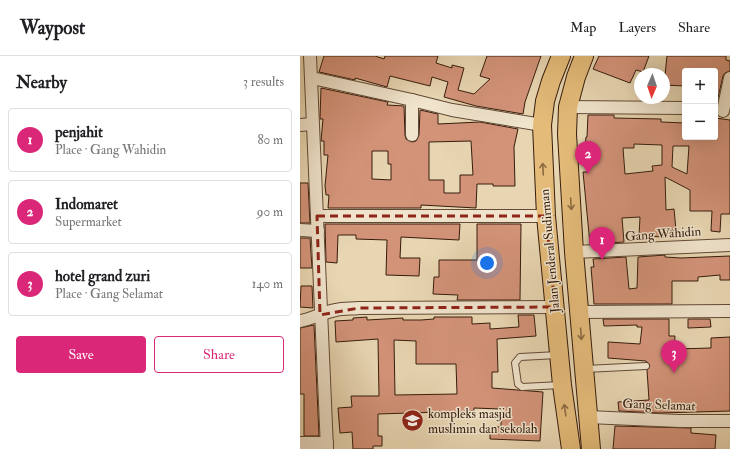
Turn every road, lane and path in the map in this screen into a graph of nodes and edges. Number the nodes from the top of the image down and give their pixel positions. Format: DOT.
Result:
graph roads {
  1 [pos="310,56"];
  2 [pos="561,56"];
  3 [pos="584,56"];
  4 [pos="312,78"];
  5 [pos="730,78"];
  6 [pos="412,100"];
  7 [pos="568,107"];
  8 [pos="682,108"];
  9 [pos="723,111"];
  10 [pos="306,124"];
  11 [pos="542,125"];
  12 [pos="412,135"];
  13 [pos="317,216"];
  14 [pos="546,216"];
  15 [pos="300,230"];
  16 [pos="318,231"];
  17 [pos="730,245"];
  18 [pos="574,252"];
  19 [pos="555,307"];
  20 [pos="730,311"];
  21 [pos="580,312"];
  22 [pos="320,315"];
  23 [pos="300,321"];
  24 [pos="559,355"];
  25 [pos="646,366"];
  26 [pos="584,370"];
  27 [pos="562,384"];
  28 [pos="588,417"];
  29 [pos="730,421"];
  30 [pos="300,443"];
  31 [pos="327,446"];
  32 [pos="571,449"];
  33 [pos="591,449"];
  1 -- 4 [label="street"];
  2 -- 11 [label="main road, Jalan Jenderal Sudirman"];
  3 -- 7 [label="main road, Jalan Jenderal Sudirman"];
  4 -- 6 [label="street"];
  4 -- 10 [label="street"];
  5 -- 9 [label="street"];
  6 -- 11 [label="street"];
  6 -- 12 [label="street"];
  7 -- 8 [label="street"];
  7 -- 18 [label="main road, Jalan Jenderal Sudirman, one-way"];
  10 -- 13 [label="street"];
  14 -- 11 [label="main road, Jalan Jenderal Sudirman, one-way"];
  13 -- 14 [label="street"];
  13 -- 16 [label="street"];
  14 -- 19 [label="main road, Jalan Jenderal Sudirman"];
  15 -- 16 [label="street"];
  16 -- 22 [label="street"];
  17 -- 18 [label="street, Gang Wahidin"];
  18 -- 21 [label="main road, Jalan Jenderal Sudirman"];
  19 -- 22 [label="street"];
  19 -- 24 [label="main road, Jalan Jenderal Sudirman"];
  20 -- 21 [label="street"];
  21 -- 26 [label="main road, Jalan Jenderal Sudirman, one-way"];
  22 -- 23 [label="street"];
  22 -- 31 [label="street"];
  24 -- 27 [label="main road, Jalan Jenderal Sudirman"];
  24 -- 27 [label="lane"];
  25 -- 26 [label="lane"];
  26 -- 28 [label="main road, Jalan Jenderal Sudirman"];
  32 -- 27 [label="main road, Jalan Jenderal Sudirman, one-way"];
  28 -- 29 [label="street, Gang Selamat"];
  28 -- 33 [label="main road, Jalan Jenderal Sudirman"];
  30 -- 31 [label="street"];
}
